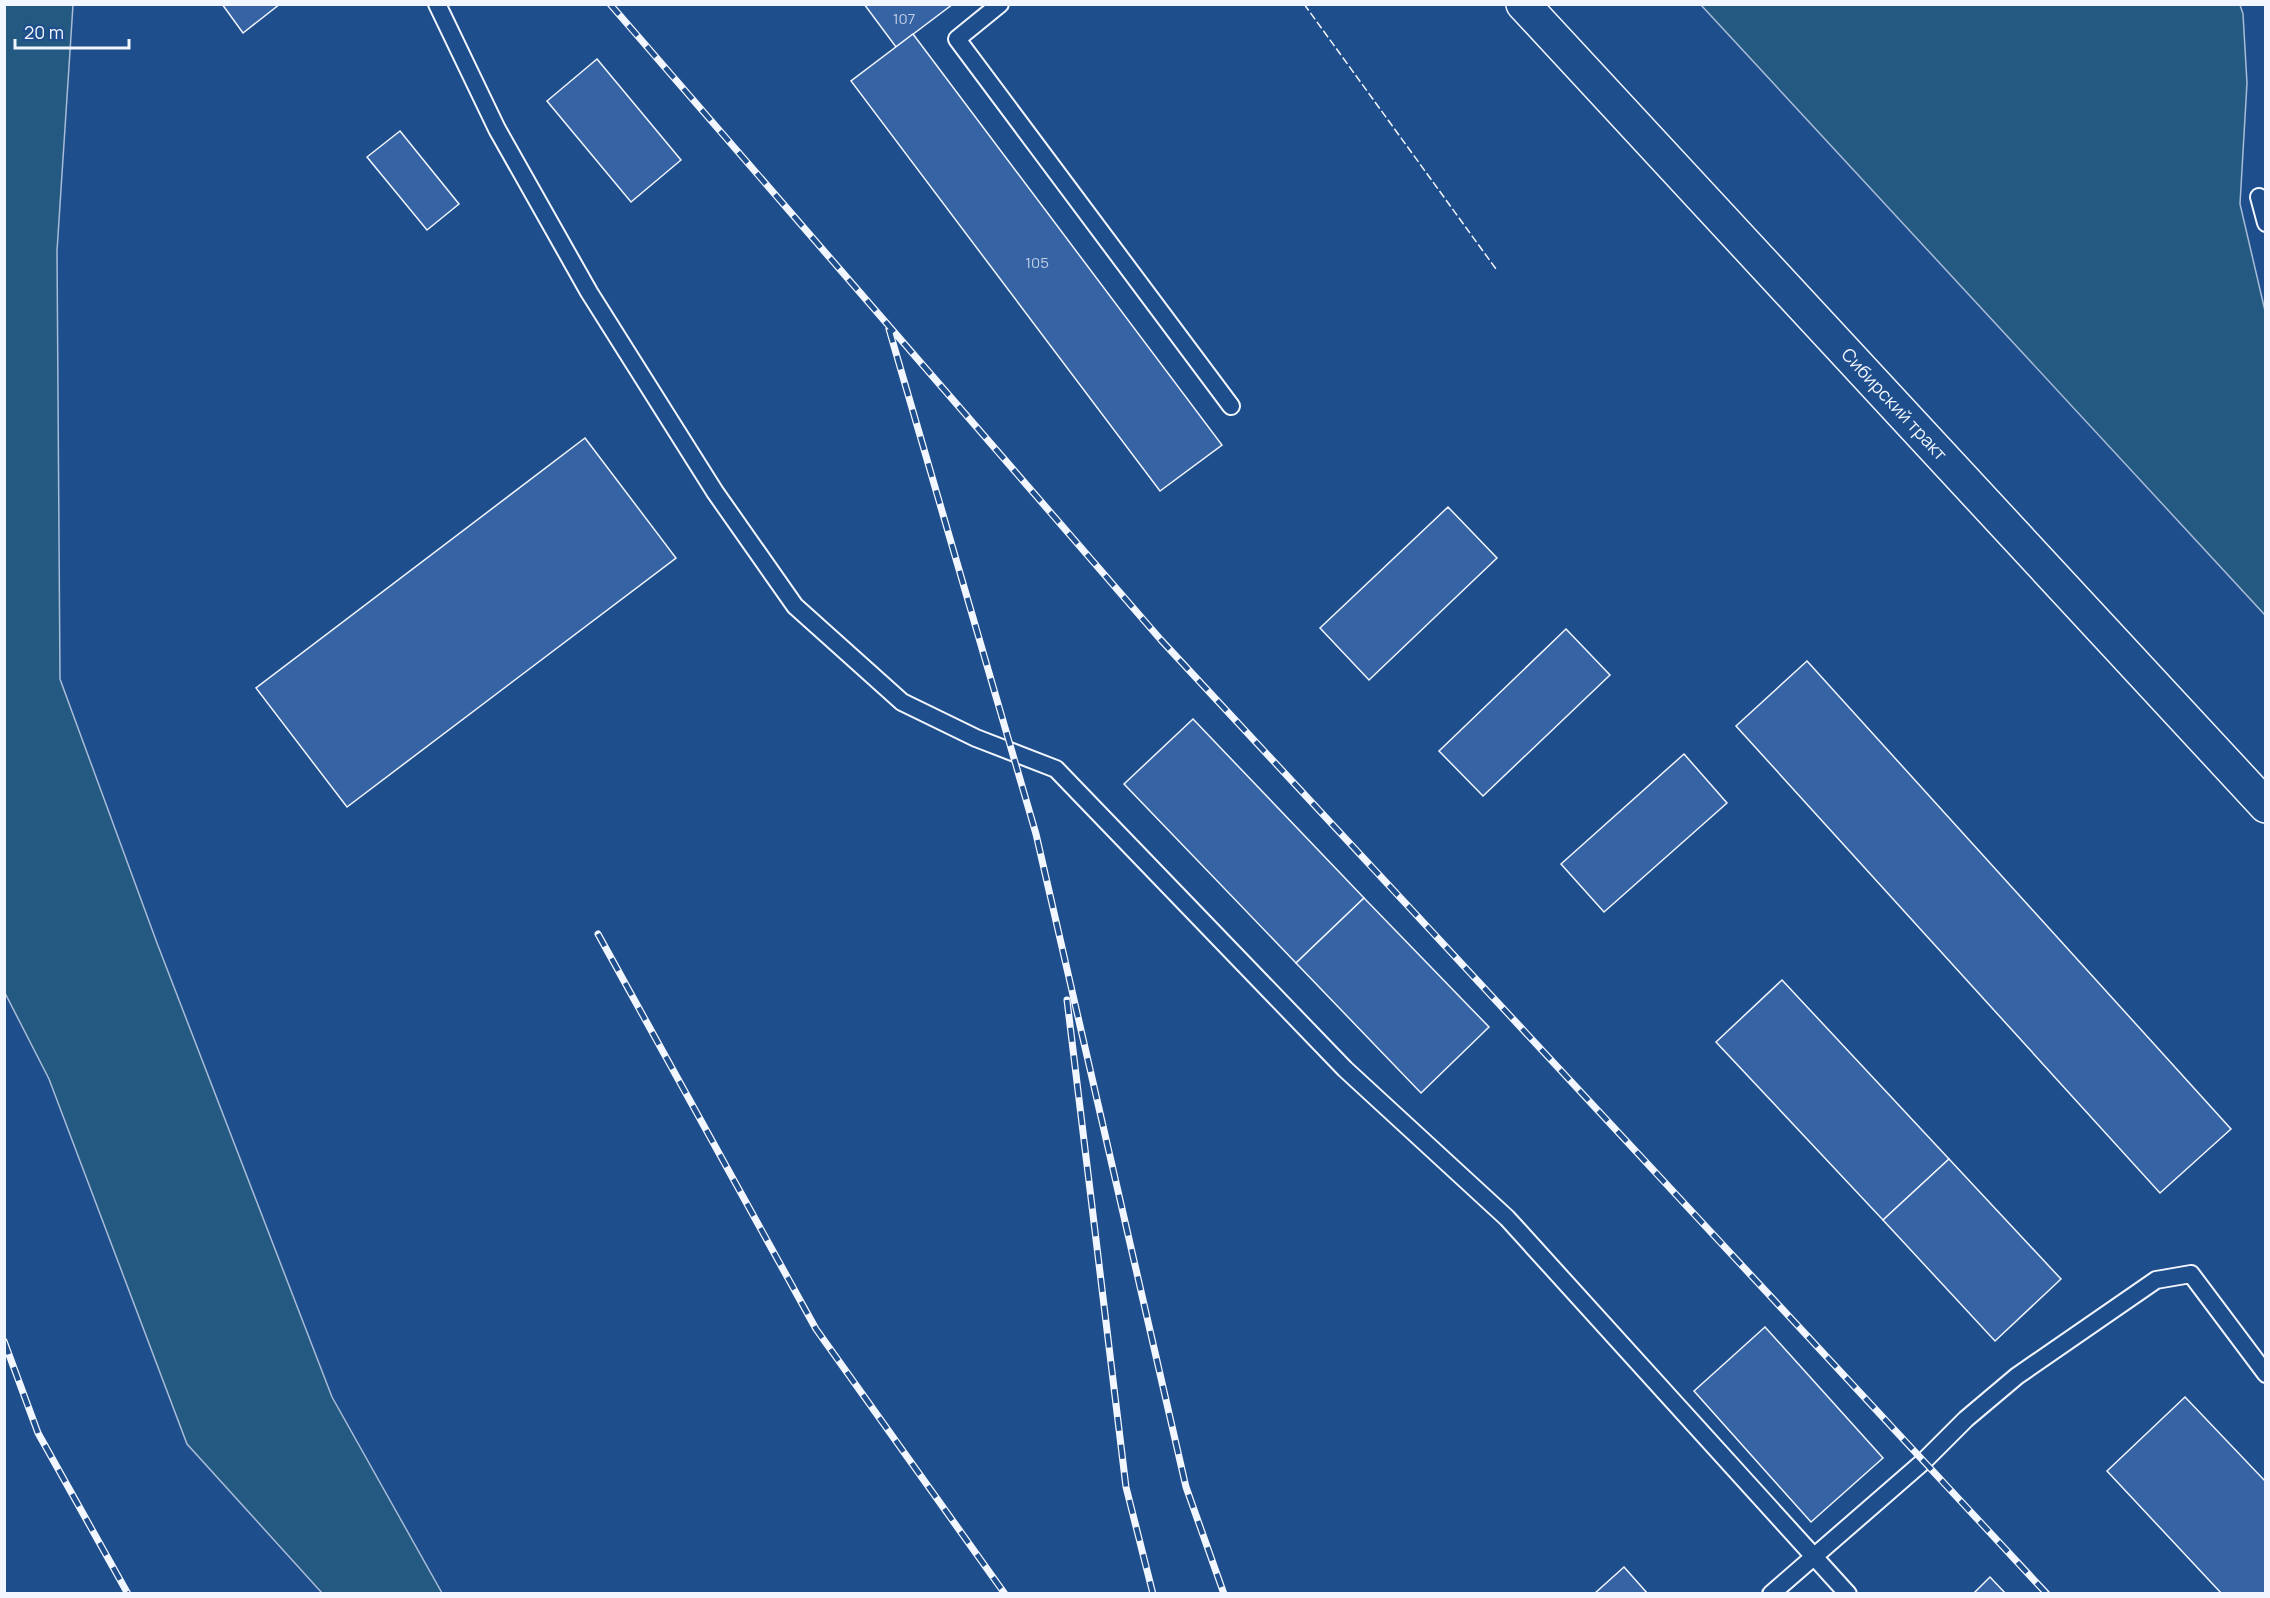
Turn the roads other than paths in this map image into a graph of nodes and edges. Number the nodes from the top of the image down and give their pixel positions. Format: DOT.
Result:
graph roads {
  1 [pos="437,4"];
  2 [pos="1000,4"];
  3 [pos="1523,4"];
  4 [pos="2259,197"];
  5 [pos="2265,223"];
  6 [pos="1231,406"];
  7 [pos="2265,806"];
  8 [pos="2265,1374"];
  9 [pos="1814,1555"];
  10 [pos="1771,1593"];
  11 [pos="1848,1593"];
  1 -- 9 [label="lane"];
  2 -- 6 [label="lane"];
  3 -- 7 [label="main road, Сибирский тракт"];
  4 -- 5 [label="lane"];
  8 -- 9 [label="lane"];
  9 -- 10 [label="lane"];
  9 -- 11 [label="lane"];
}
